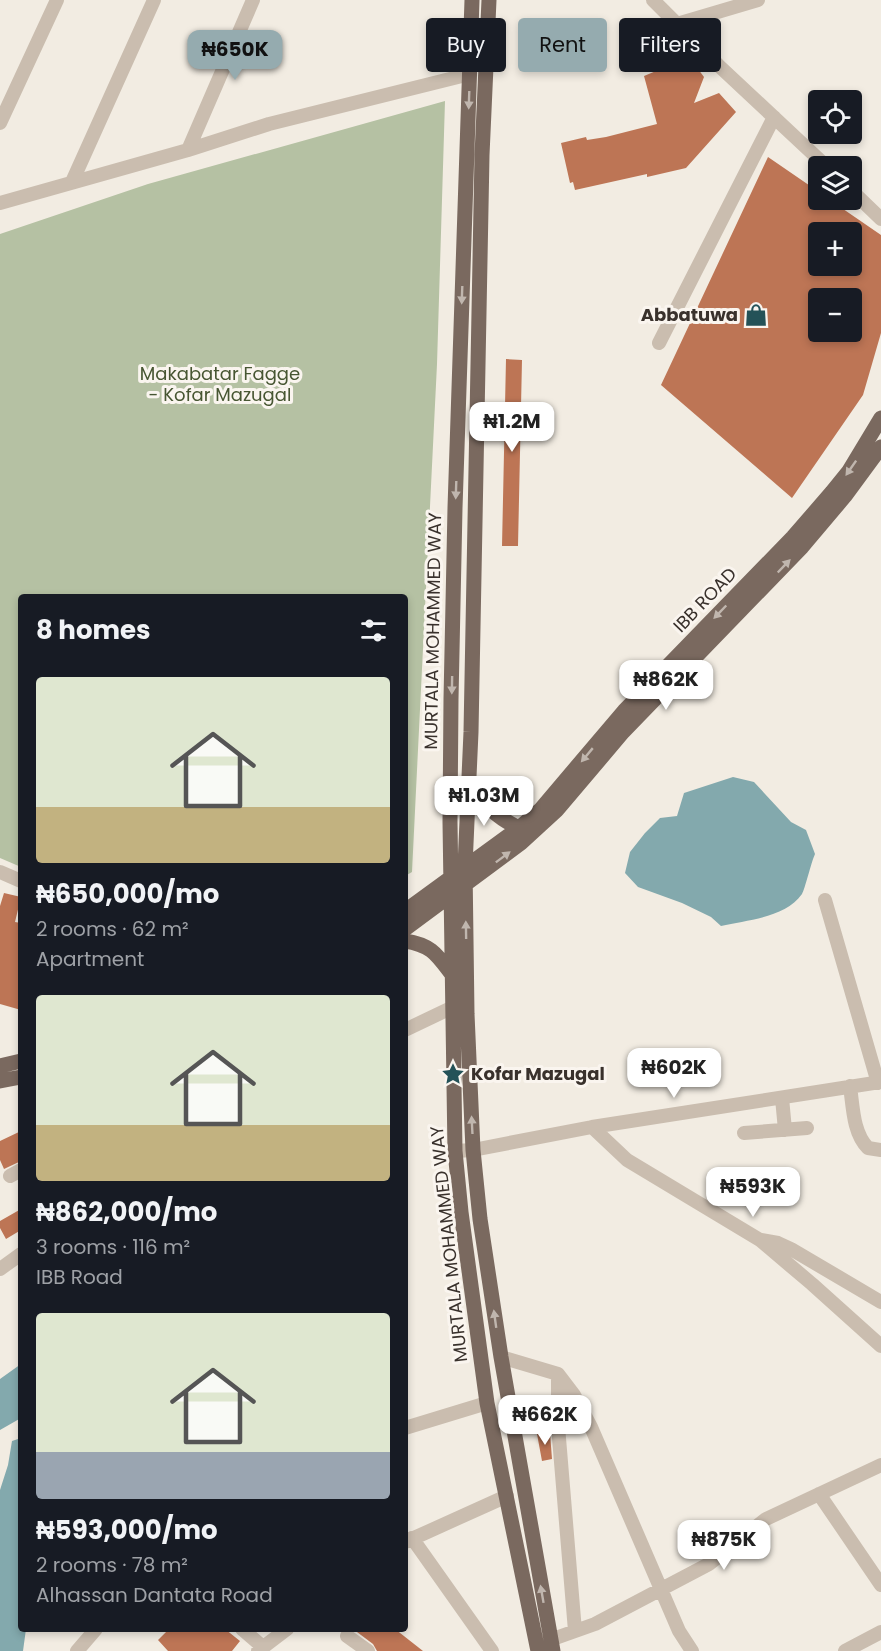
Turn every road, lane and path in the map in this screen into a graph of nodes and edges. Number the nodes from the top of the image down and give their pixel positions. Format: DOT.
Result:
graph roads {
  1 [pos="57,0"];
  2 [pos="154,0"];
  3 [pos="253,0"];
  4 [pos="472,0"];
  5 [pos="489,0"];
  6 [pos="653,0"];
  7 [pos="758,0"];
  8 [pos="671,18"];
  9 [pos="697,18"];
  10 [pos="721,66"];
  11 [pos="470,74"];
  12 [pos="774,117"];
  13 [pos="0,123"];
  14 [pos="188,150"];
  15 [pos="815,156"];
  16 [pos="72,182"];
  17 [pos="862,201"];
  18 [pos="0,203"];
  19 [pos="881,219"];
  20 [pos="461,329"];
  21 [pos="480,330"];
  22 [pos="659,343"];
  23 [pos="881,418"];
  24 [pos="881,447"];
  25 [pos="469,784"];
  26 [pos="519,828"];
  27 [pos="465,866"];
  28 [pos="0,872"];
  29 [pos="450,877"];
  30 [pos="18,880"];
  31 [pos="465,885"];
  32 [pos="452,896"];
  33 [pos="825,900"];
  34 [pos="408,909"];
  35 [pos="408,926"];
  36 [pos="408,942"];
  37 [pos="453,976"];
  38 [pos="453,1007"];
  39 [pos="408,1026"];
  40 [pos="18,1062"];
  41 [pos="0,1066"];
  42 [pos="18,1078"];
  43 [pos="0,1081"];
  44 [pos="880,1083"];
  45 [pos="850,1086"];
  46 [pos="782,1098"];
  47 [pos="592,1127"];
  48 [pos="807,1128"];
  49 [pos="785,1130"];
  50 [pos="744,1133"];
  51 [pos="473,1150"];
  52 [pos="881,1150"];
  53 [pos="456,1151"];
  54 [pos="759,1240"];
  55 [pos="18,1256"];
  56 [pos="0,1269"];
  57 [pos="881,1302"];
  58 [pos="881,1346"];
  59 [pos="501,1357"];
  60 [pos="558,1374"];
  61 [pos="488,1403"];
  62 [pos="408,1427"];
  63 [pos="881,1465"];
  64 [pos="819,1494"];
  65 [pos="507,1496"];
  66 [pos="409,1540"];
  67 [pos="881,1585"];
  68 [pos="661,1589"];
  69 [pos="575,1631"];
  70 [pos="93,1632"];
  71 [pos="245,1632"];
  72 [pos="283,1632"];
  73 [pos="881,1632"];
  74 [pos="347,1636"];
  75 [pos="552,1646"];
  76 [pos="261,1649"];
  77 [pos="77,1651"];
  78 [pos="368,1651"];
  79 [pos="492,1651"];
  80 [pos="538,1651"];
  81 [pos="692,1651"];
  82 [pos="845,1651"];
  1 -- 13 [label="street"];
  2 -- 16 [label="street"];
  3 -- 14 [label="street"];
  4 -- 11 [label="main road, MURTALA MOHAMMED WAY"];
  5 -- 21 [label="main road, MURTALA MOHAMMED WAY"];
  6 -- 8 [label="street"];
  7 -- 9 [label="street"];
  10 -- 12 [label="street"];
  11 -- 14 [label="street"];
  11 -- 20 [label="main road, MURTALA MOHAMMED WAY, one-way"];
  12 -- 15 [label="street"];
  12 -- 22 [label="street"];
  14 -- 16 [label="street"];
  16 -- 18 [label="street"];
  17 -- 19 [label="street"];
  20 -- 21 [label="main road"];
  20 -- 29 [label="main road, MURTALA MOHAMMED WAY, one-way"];
  21 -- 25 [label="main road, MURTALA MOHAMMED WAY"];
  23 -- 26 [label="main road, IBB ROAD, one-way"];
  31 -- 24 [label="main road, IBB ROAD, one-way"];
  25 -- 26 [label="main road"];
  25 -- 27 [label="main road, MURTALA MOHAMMED WAY"];
  26 -- 27 [label="main road, IBB ROAD"];
  27 -- 29 [label="main road, IBB ROAD"];
  27 -- 31 [label="main road, MURTALA MOHAMMED WAY"];
  28 -- 30 [label="street"];
  29 -- 32 [label="main road, MURTALA MOHAMMED WAY"];
  29 -- 34 [label="main road, IBB ROAD"];
  31 -- 32 [label="main road, IBB ROAD"];
  51 -- 31 [label="main road, MURTALA MOHAMMED WAY, one-way"];
  32 -- 35 [label="main road, IBB ROAD"];
  32 -- 37 [label="main road, MURTALA MOHAMMED WAY"];
  33 -- 44 [label="street"];
  36 -- 37 [label="main road"];
  37 -- 38 [label="main road, MURTALA MOHAMMED WAY"];
  38 -- 39 [label="street"];
  38 -- 53 [label="main road, MURTALA MOHAMMED WAY"];
  40 -- 41 [label="main road"];
  42 -- 43 [label="main road"];
  44 -- 45 [label="street"];
  45 -- 46 [label="street"];
  45 -- 52 [label="street"];
  46 -- 47 [label="street"];
  46 -- 49 [label="street"];
  47 -- 51 [label="street"];
  47 -- 54 [label="street"];
  48 -- 49 [label="street"];
  49 -- 50 [label="street"];
  51 -- 53 [label="street"];
  59 -- 51 [label="main road, MURTALA MOHAMMED WAY, one-way"];
  53 -- 61 [label="main road, MURTALA MOHAMMED WAY"];
  54 -- 57 [label="street"];
  54 -- 58 [label="street"];
  55 -- 56 [label="street"];
  59 -- 60 [label="street"];
  75 -- 59 [label="main road, MURTALA MOHAMMED WAY, one-way"];
  60 -- 68 [label="street"];
  60 -- 69 [label="street"];
  61 -- 62 [label="street"];
  61 -- 65 [label="main road, MURTALA MOHAMMED WAY"];
  63 -- 64 [label="street"];
  64 -- 67 [label="street"];
  64 -- 68 [label="street"];
  65 -- 66 [label="street"];
  65 -- 80 [label="main road, MURTALA MOHAMMED WAY"];
  66 -- 79 [label="street"];
  68 -- 69 [label="street"];
  68 -- 81 [label="street"];
  69 -- 75 [label="street"];
  70 -- 77 [label="street"];
  71 -- 76 [label="street"];
  72 -- 76 [label="street"];
  73 -- 82 [label="street"];
  74 -- 78 [label="street"];
}
